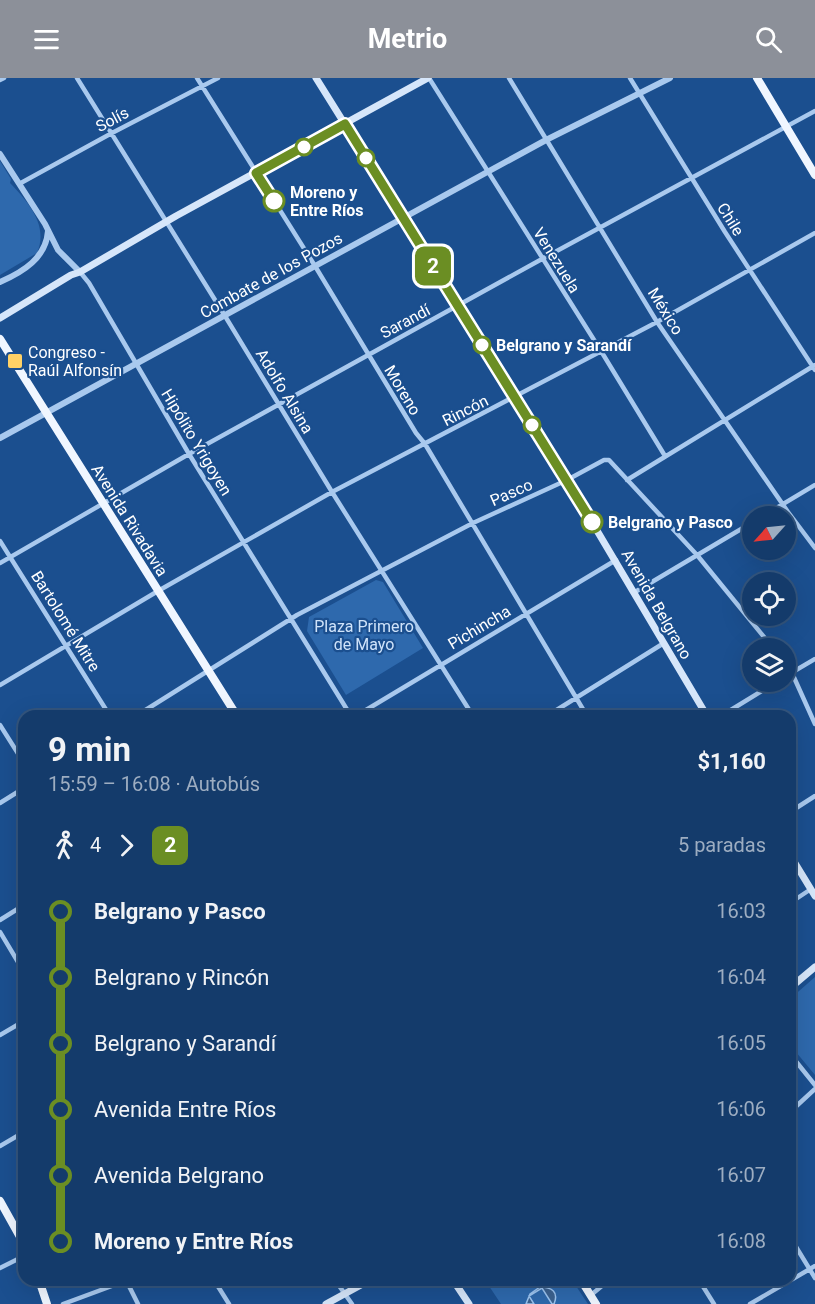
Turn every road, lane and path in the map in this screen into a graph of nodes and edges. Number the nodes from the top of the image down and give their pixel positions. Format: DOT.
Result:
graph roads {
  1 [pos="4,78"];
  2 [pos="76,78"];
  3 [pos="197,78"];
  4 [pos="218,78"];
  5 [pos="316,78"];
  6 [pos="428,78"];
  7 [pos="509,78"];
  8 [pos="630,78"];
  9 [pos="670,78"];
  10 [pos="757,78"];
  11 [pos="0,80"];
  12 [pos="202,86"];
  13 [pos="640,94"];
  14 [pos="815,111"];
  15 [pos="345,124"];
  16 [pos="785,126"];
  17 [pos="112,133"];
  18 [pos="546,140"];
  19 [pos="0,154"];
  20 [pos="488,171"];
  21 [pos="256,173"];
  22 [pos="815,175"];
  23 [pos="692,178"];
  24 [pos="19,184"];
  25 [pos="403,218"];
  26 [pos="167,222"];
  27 [pos="601,227"];
  28 [pos="48,229"];
  29 [pos="815,233"];
  30 [pos="542,259"];
  31 [pos="315,266"];
  32 [pos="750,270"];
  33 [pos="80,272"];
  34 [pos="0,282"];
  35 [pos="458,306"];
  36 [pos="225,316"];
  37 [pos="0,318"];
  38 [pos="657,322"];
  39 [pos="0,339"];
  40 [pos="601,351"];
  41 [pos="368,355"];
  42 [pos="135,364"];
  43 [pos="814,367"];
  44 [pos="515,398"];
  45 [pos="279,404"];
  46 [pos="46,412"];
  47 [pos="724,419"];
  48 [pos="0,438"];
  49 [pos="425,444"];
  50 [pos="189,454"];
  51 [pos="665,456"];
  52 [pos="567,480"];
  53 [pos="627,480"];
  54 [pos="815,485"];
  55 [pos="332,492"];
  56 [pos="103,504"];
  57 [pos="783,504"];
  58 [pos="780,506"];
  59 [pos="473,522"];
  60 [pos="742,528"];
  61 [pos="0,541"];
  62 [pos="243,543"];
  63 [pos="815,548"];
  64 [pos="697,555"];
  65 [pos="10,557"];
  66 [pos="616,560"];
  67 [pos="0,563"];
  68 [pos="381,569"];
  69 [pos="158,591"];
  70 [pos="635,592"];
  71 [pos="526,613"];
  72 [pos="291,620"];
  73 [pos="765,638"];
  74 [pos="664,643"];
  75 [pos="66,646"];
  76 [pos="815,659"];
  77 [pos="441,664"];
  78 [pos="207,670"];
  79 [pos="796,671"];
  80 [pos="796,682"];
  81 [pos="0,685"];
  82 [pos="760,692"];
  83 [pos="576,698"];
  84 [pos="106,710"];
  85 [pos="145,710"];
  86 [pos="233,710"];
  87 [pos="347,710"];
  88 [pos="366,710"];
  89 [pos="469,710"];
  90 [pos="557,710"];
  91 [pos="583,710"];
  92 [pos="703,710"];
  93 [pos="731,710"];
  94 [pos="815,724"];
  95 [pos="0,725"];
  96 [pos="18,754"];
  97 [pos="18,792"];
  98 [pos="815,796"];
  99 [pos="0,803"];
  100 [pos="796,808"];
  101 [pos="796,865"];
  102 [pos="811,889"];
  103 [pos="815,896"];
  104 [pos="796,899"];
  105 [pos="18,909"];
  106 [pos="0,920"];
  107 [pos="0,932"];
  108 [pos="18,962"];
  109 [pos="815,967"];
  110 [pos="796,983"];
  111 [pos="18,1024"];
  112 [pos="0,1035"];
  113 [pos="796,1062"];
  114 [pos="815,1087"];
  115 [pos="796,1107"];
  116 [pos="18,1136"];
  117 [pos="0,1146"];
  118 [pos="0,1201"];
  119 [pos="18,1233"];
  120 [pos="796,1247"];
  121 [pos="18,1259"];
  122 [pos="815,1266"];
  123 [pos="0,1268"];
  124 [pos="809,1269"];
  125 [pos="796,1277"];
  126 [pos="815,1278"];
  127 [pos="41,1286"];
  128 [pos="111,1286"];
  129 [pos="130,1286"];
  130 [pos="218,1286"];
  131 [pos="339,1286"];
  132 [pos="359,1286"];
  133 [pos="457,1286"];
  134 [pos="585,1286"];
  135 [pos="602,1286"];
  136 [pos="703,1286"];
  137 [pos="780,1286"];
  138 [pos="345,1294"];
  139 [pos="591,1295"];
  140 [pos="47,1304"];
  141 [pos="63,1304"];
  142 [pos="138,1304"];
  143 [pos="229,1304"];
  144 [pos="326,1304"];
  145 [pos="352,1304"];
  146 [pos="469,1304"];
  147 [pos="596,1304"];
  148 [pos="714,1304"];
  149 [pos="750,1304"];
  1 -- 11 [label="street"];
  2 -- 17 [label="street, Adolfo Alsina"];
  3 -- 12 [label="street, Moreno"];
  4 -- 12 [label="street, Solís"];
  5 -- 15 [label="main road, Avenida Belgrano"];
  6 -- 15 [label="main road"];
  6 -- 20 [label="street, Venezuela"];
  7 -- 18 [label="street, México"];
  8 -- 13 [label="street, Chile"];
  9 -- 13 [label="street, Combate de los Pozos"];
  10 -- 16 [label="main road"];
  12 -- 17 [label="street, Solís"];
  12 -- 21 [label="street, Moreno"];
  13 -- 18 [label="street, Combate de los Pozos"];
  13 -- 23 [label="street, Chile"];
  14 -- 16 [label="street, Sarandí"];
  15 -- 21 [label="main road"];
  15 -- 25 [label="main road, Avenida Belgrano"];
  16 -- 22 [label="main road"];
  16 -- 23 [label="street, Sarandí"];
  17 -- 24 [label="street, Solís"];
  17 -- 26 [label="street, Adolfo Alsina"];
  18 -- 20 [label="street, Combate de los Pozos"];
  18 -- 27 [label="street, México"];
  19 -- 24 [label="street, Hipólito Yrigoyen"];
  20 -- 25 [label="street, Combate de los Pozos"];
  20 -- 30 [label="street, Venezuela"];
  21 -- 26 [label="main road"];
  21 -- 31 [label="street, Moreno"];
  23 -- 27 [label="street, Sarandí"];
  23 -- 32 [label="street, Chile"];
  24 -- 28 [label="street, Hipólito Yrigoyen"];
  25 -- 31 [label="street, Combate de los Pozos"];
  25 -- 35 [label="main road, Avenida Belgrano"];
  26 -- 33 [label="main road"];
  26 -- 36 [label="street, Adolfo Alsina"];
  27 -- 30 [label="street, Sarandí"];
  27 -- 38 [label="street, México"];
  28 -- 33 [label="street, Hipólito Yrigoyen"];
  28 -- 34 [label="street"];
  29 -- 32 [label="street, Rincón"];
  30 -- 35 [label="street, Sarandí"];
  30 -- 40 [label="street, Venezuela"];
  31 -- 36 [label="street, Combate de los Pozos"];
  31 -- 41 [label="street, Moreno"];
  32 -- 38 [label="street, Rincón"];
  32 -- 43 [label="street, Chile"];
  33 -- 37 [label="main road"];
  33 -- 42 [label="street, Hipólito Yrigoyen"];
  35 -- 41 [label="street, Sarandí"];
  35 -- 44 [label="main road, Avenida Belgrano"];
  36 -- 42 [label="street, Combate de los Pozos"];
  36 -- 45 [label="street, Adolfo Alsina"];
  38 -- 40 [label="street, Rincón"];
  38 -- 47 [label="street, México"];
  39 -- 46 [label="main road, Avenida Rivadavia"];
  40 -- 44 [label="street, Rincón"];
  40 -- 51 [label="street, Venezuela"];
  41 -- 45 [label="street, Sarandí"];
  41 -- 49 [label="street, Moreno"];
  42 -- 46 [label="street, Combate de los Pozos"];
  42 -- 50 [label="street, Hipólito Yrigoyen"];
  43 -- 47 [label="street"];
  44 -- 49 [label="street, Rincón"];
  44 -- 52 [label="main road, Avenida Belgrano"];
  45 -- 50 [label="street, Sarandí"];
  45 -- 55 [label="street, Adolfo Alsina"];
  46 -- 48 [label="street, Combate de los Pozos"];
  46 -- 56 [label="main road, Avenida Rivadavia"];
  47 -- 51 [label="street"];
  47 -- 57 [label="street, México"];
  49 -- 55 [label="street, Rincón"];
  49 -- 59 [label="street, Moreno"];
  50 -- 56 [label="street, Sarandí"];
  50 -- 62 [label="street, Hipólito Yrigoyen"];
  51 -- 53 [label="street"];
  52 -- 53 [label="street, Pasco"];
  52 -- 59 [label="street, Pasco"];
  52 -- 66 [label="main road, Avenida Belgrano"];
  53 -- 64 [label="street"];
  54 -- 57 [label="street"];
  55 -- 62 [label="street, Rincón"];
  55 -- 68 [label="street, Adolfo Alsina"];
  56 -- 65 [label="street, Sarandí"];
  56 -- 69 [label="main road, Avenida Rivadavia"];
  57 -- 58 [label="street"];
  57 -- 63 [label="street, México"];
  59 -- 68 [label="street, Pasco"];
  59 -- 71 [label="street, Moreno"];
  60 -- 64 [label="street"];
  61 -- 65 [label="street, Bartolomé Mitre"];
  62 -- 69 [label="street, Rincón"];
  62 -- 72 [label="street, Hipólito Yrigoyen"];
  64 -- 70 [label="street"];
  64 -- 73 [label="street"];
  65 -- 67 [label="street, Sarandí"];
  65 -- 75 [label="street, Bartolomé Mitre"];
  66 -- 70 [label="main road, Avenida Belgrano"];
  66 -- 71 [label="street, Pichincha"];
  68 -- 72 [label="street, Pasco"];
  68 -- 77 [label="street, Adolfo Alsina"];
  69 -- 75 [label="street, Rincón"];
  69 -- 78 [label="main road, Avenida Rivadavia"];
  70 -- 74 [label="main road, Avenida Belgrano"];
  71 -- 77 [label="street, Pichincha"];
  71 -- 83 [label="street, Moreno"];
  72 -- 78 [label="street, Pasco"];
  72 -- 87 [label="street, Hipólito Yrigoyen"];
  74 -- 83 [label="street"];
  74 -- 92 [label="main road, Avenida Belgrano"];
  75 -- 81 [label="street, Rincón"];
  75 -- 84 [label="street, Bartolomé Mitre"];
  76 -- 79 [label="street"];
  77 -- 88 [label="street, Pichincha"];
  77 -- 89 [label="street, Adolfo Alsina"];
  78 -- 85 [label="street, Pasco"];
  78 -- 86 [label="main road, Avenida Rivadavia"];
  80 -- 94 [label="street"];
  82 -- 93 [label="street"];
  83 -- 90 [label="street"];
  83 -- 91 [label="street, Moreno"];
  95 -- 96 [label="street"];
  97 -- 99 [label="street"];
  98 -- 100 [label="street"];
  101 -- 102 [label="main road"];
  102 -- 103 [label="main road"];
  102 -- 104 [label="street"];
  105 -- 106 [label="street"];
  107 -- 108 [label="street"];
  109 -- 110 [label="main road"];
  111 -- 112 [label="street"];
  113 -- 114 [label="street"];
  114 -- 115 [label="street"];
  116 -- 117 [label="street"];
  118 -- 119 [label="main road"];
  120 -- 124 [label="street"];
  121 -- 123 [label="street"];
  122 -- 124 [label="street"];
  124 -- 125 [label="street"];
  124 -- 126 [label="street"];
  127 -- 140 [label="main road"];
  128 -- 141 [label="street"];
  129 -- 142 [label="street"];
  130 -- 143 [label="street"];
  131 -- 138 [label="street"];
  132 -- 138 [label="main road"];
  133 -- 146 [label="main road"];
  134 -- 139 [label="main road"];
  135 -- 139 [label="street"];
  136 -- 148 [label="street"];
  137 -- 149 [label="street"];
  138 -- 144 [label="main road"];
  138 -- 145 [label="street"];
  139 -- 147 [label="main road"];
}
